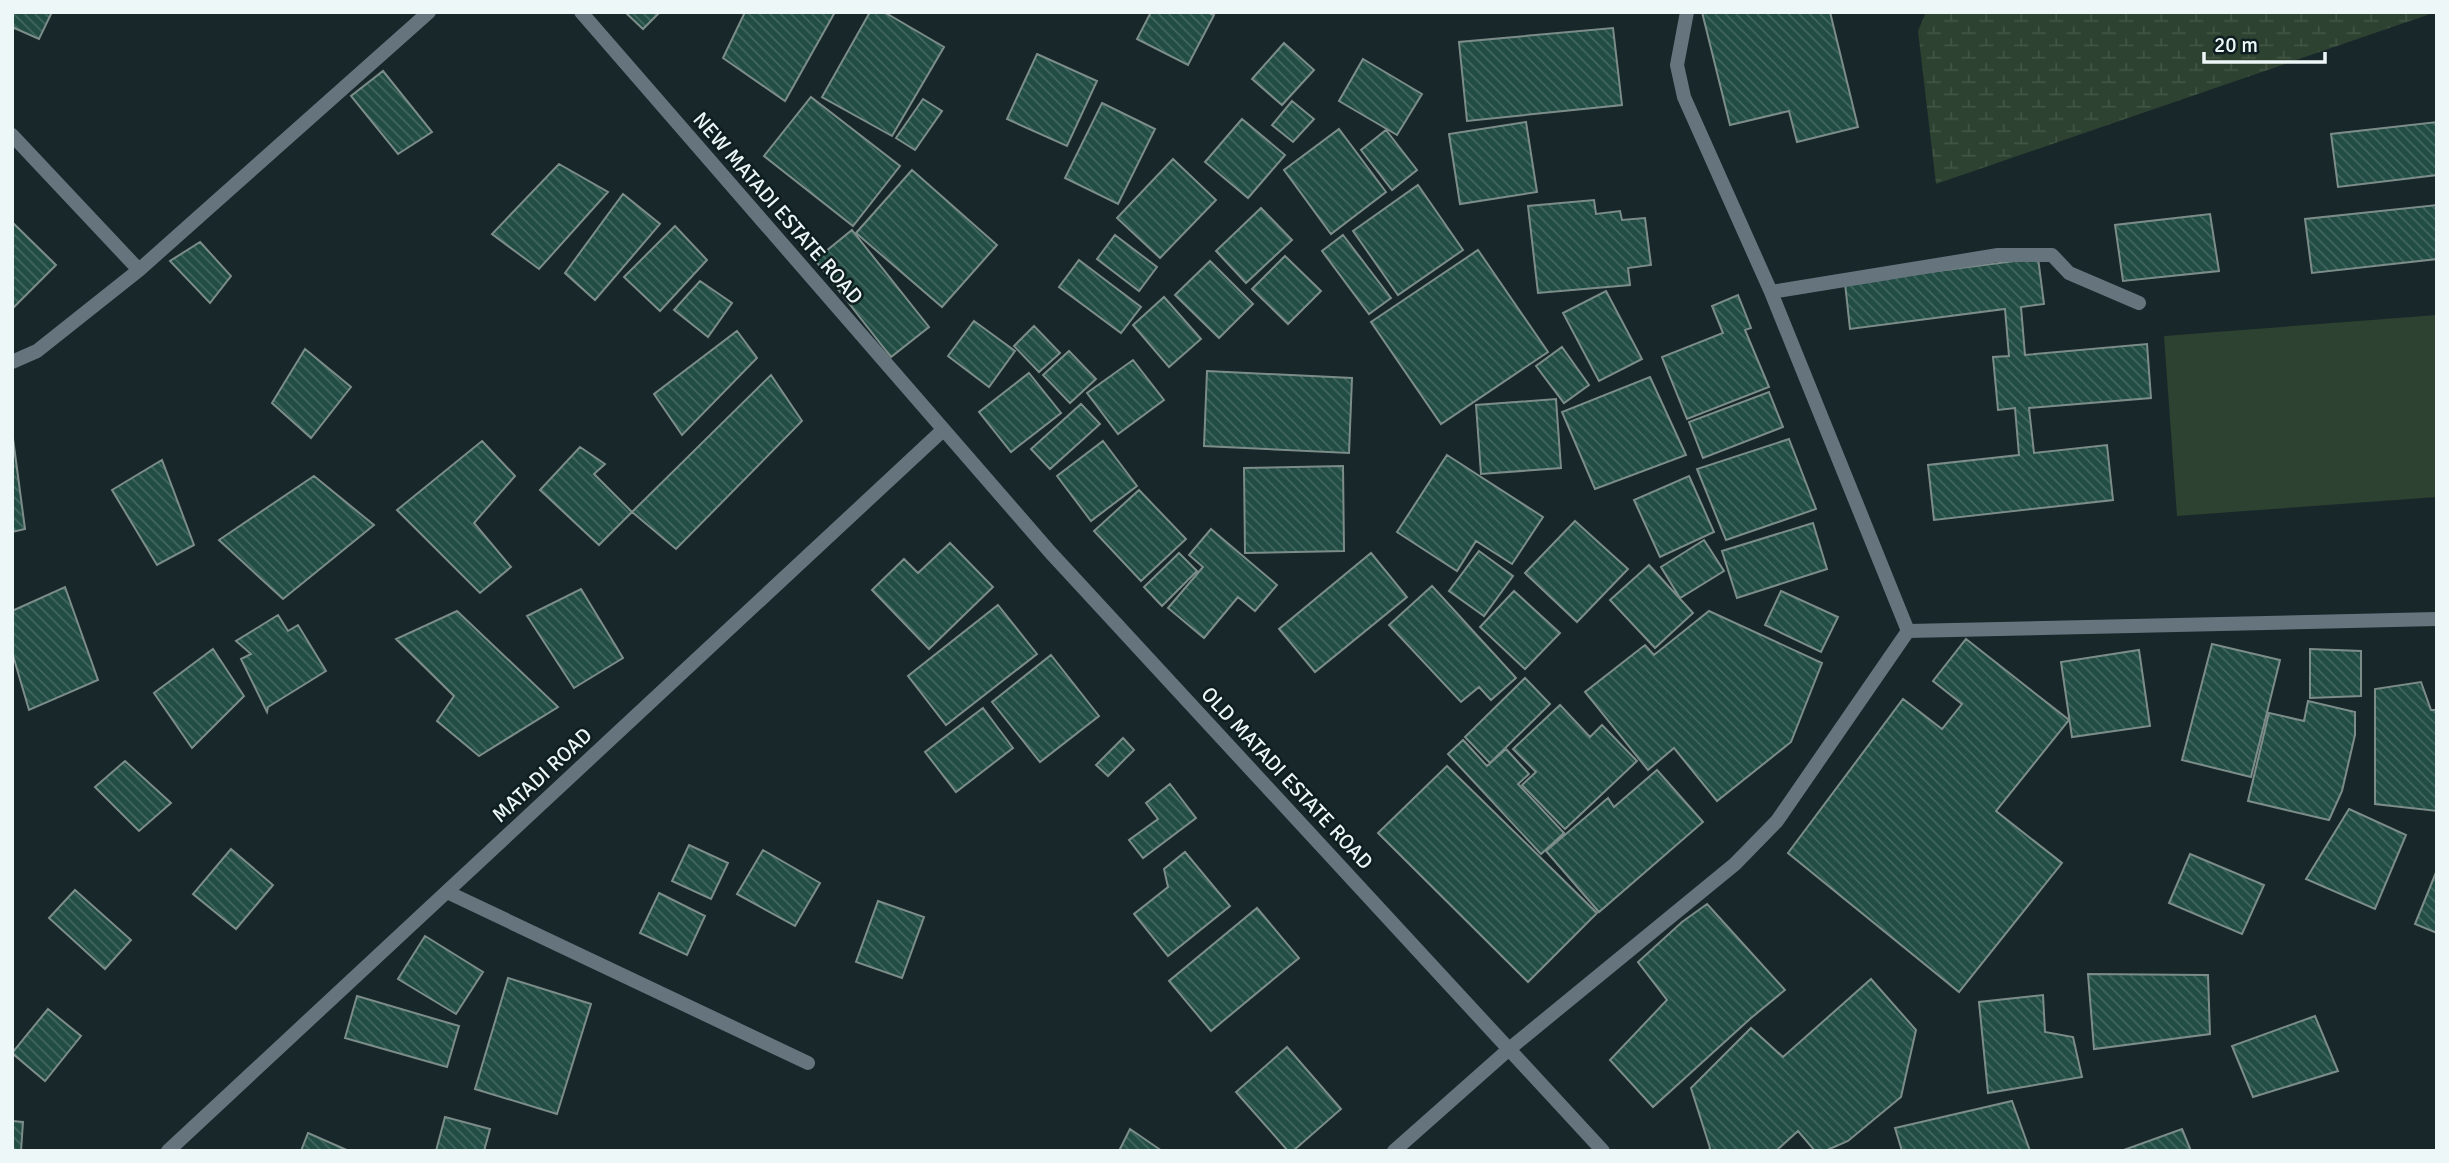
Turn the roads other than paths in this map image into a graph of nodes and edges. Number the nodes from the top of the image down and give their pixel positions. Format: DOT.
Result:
graph roads {
  1 [pos="429,12"];
  2 [pos="581,12"];
  3 [pos="1687,12"];
  4 [pos="12,135"];
  5 [pos="139,270"];
  6 [pos="1771,292"];
  7 [pos="2138,303"];
  8 [pos="12,362"];
  9 [pos="943,430"];
  10 [pos="2437,619"];
  11 [pos="1908,631"];
  12 [pos="447,892"];
  13 [pos="1508,1050"];
  14 [pos="808,1063"];
  15 [pos="168,1151"];
  16 [pos="1394,1151"];
  17 [pos="1603,1151"];
  1 -- 5 [label="street"];
  2 -- 9 [label="street, NEW MATADI ESTATE ROAD"];
  3 -- 6 [label="street"];
  4 -- 5 [label="street"];
  5 -- 8 [label="street"];
  6 -- 7 [label="street"];
  6 -- 11 [label="street"];
  9 -- 12 [label="street, MATADI ROAD"];
  9 -- 13 [label="street, OLD MATADI ESTATE ROAD"];
  10 -- 11 [label="street"];
  11 -- 13 [label="street"];
  12 -- 14 [label="street"];
  12 -- 15 [label="street, MATADI ROAD"];
  13 -- 16 [label="street"];
  13 -- 17 [label="street, OLD MATADI ESTATE ROAD"];
}
